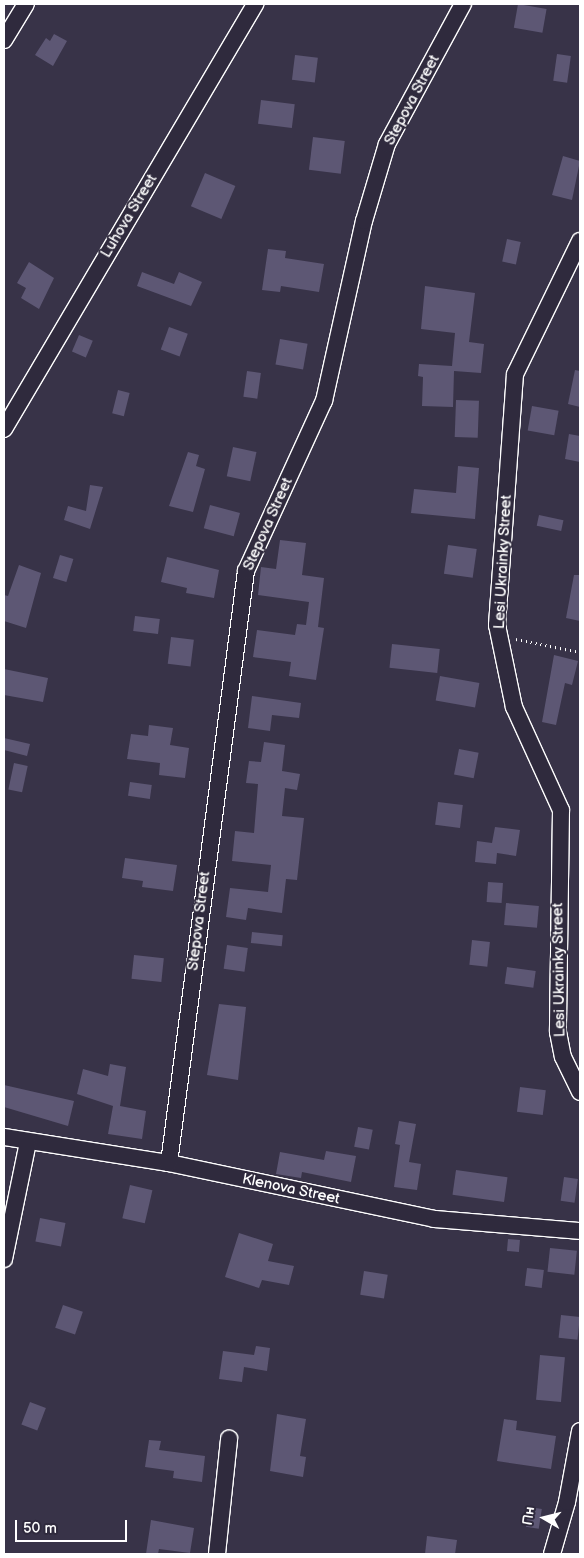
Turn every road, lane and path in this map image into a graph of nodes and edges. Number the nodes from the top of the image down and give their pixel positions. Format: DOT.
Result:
graph roads {
  1 [pos="26,4"];
  2 [pos="255,4"];
  3 [pos="463,4"];
  4 [pos="4,40"];
  5 [pos="580,241"];
  6 [pos="4,429"];
  7 [pos="500,638"];
  8 [pos="580,652"];
  9 [pos="580,1092"];
  10 [pos="4,1137"];
  11 [pos="28,1142"];
  12 [pos="169,1163"];
  13 [pos="580,1231"];
  14 [pos="4,1259"];
  15 [pos="580,1431"];
  16 [pos="229,1439"];
  17 [pos="217,1554"];
  18 [pos="552,1554"];
  1 -- 4 [label="street"];
  2 -- 6 [label="street, Luhova Street"];
  3 -- 12 [label="street, Stepova Street"];
  5 -- 7 [label="street, Lesi Ukrainky Street"];
  7 -- 8 [label="path"];
  7 -- 9 [label="street, Lesi Ukrainky Street"];
  10 -- 11 [label="street, Klenova Street"];
  11 -- 12 [label="street, Klenova Street"];
  11 -- 14 [label="street"];
  12 -- 13 [label="street, Klenova Street"];
  15 -- 18 [label="street"];
  16 -- 17 [label="street"];
}
